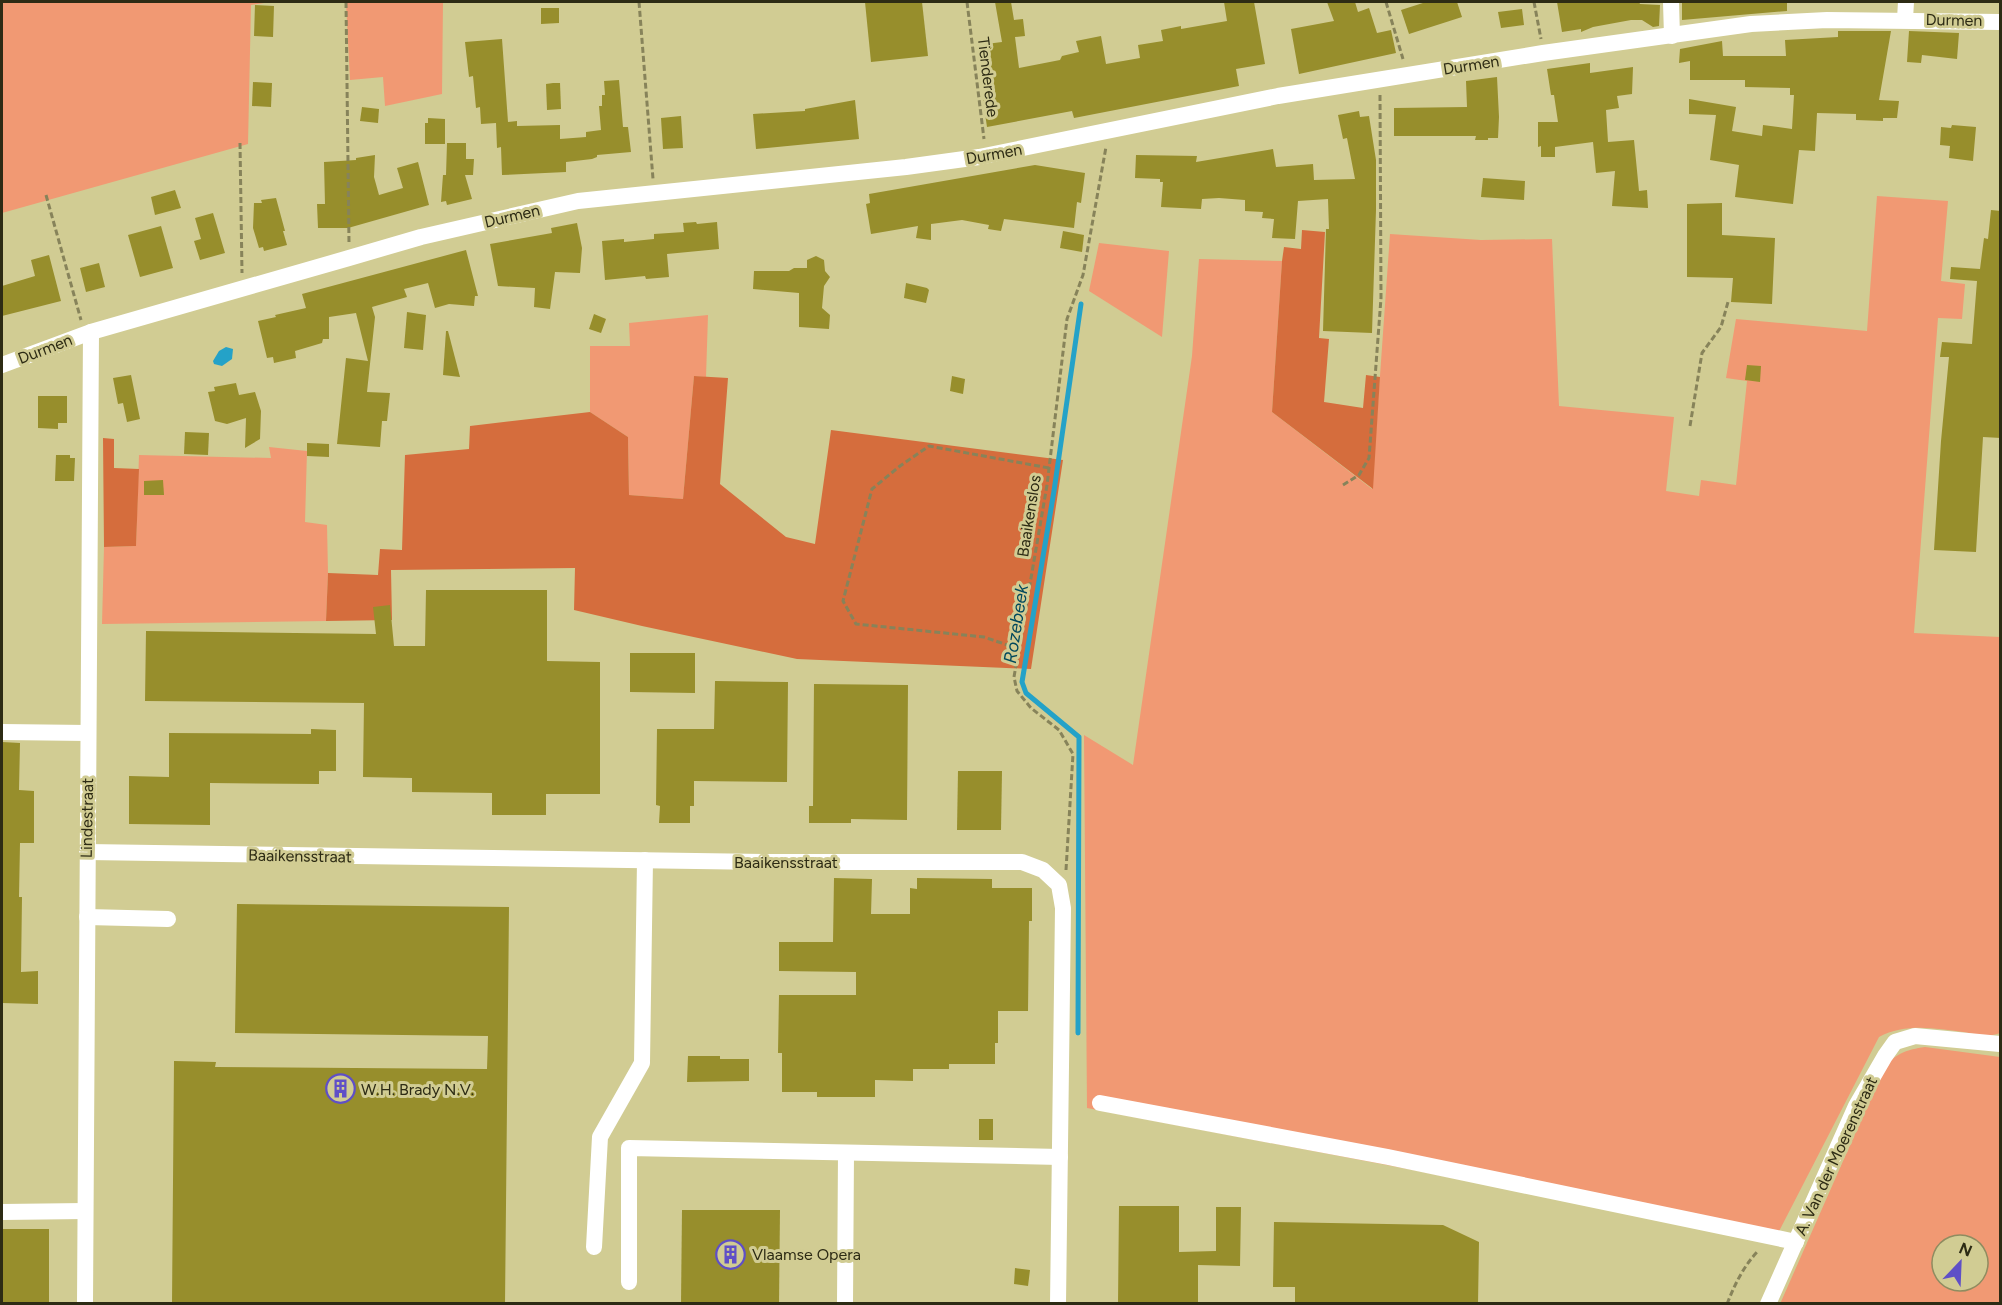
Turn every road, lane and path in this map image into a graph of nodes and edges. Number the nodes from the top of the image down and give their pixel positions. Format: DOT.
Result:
graph roads {
  1 [pos="346,2"];
  2 [pos="639,2"];
  3 [pos="967,2"];
  4 [pos="1386,2"];
  5 [pos="1534,2"];
  6 [pos="1671,2"];
  7 [pos="1906,2"];
  8 [pos="1905,19"];
  9 [pos="2001,22"];
  10 [pos="1672,36"];
  11 [pos="1543,53"];
  12 [pos="1408,75"];
  13 [pos="1379,80"];
  14 [pos="1109,131"];
  15 [pos="240,143"];
  16 [pos="986,156"];
  17 [pos="654,193"];
  18 [pos="46,195"];
  19 [pos="349,258"];
  20 [pos="243,288"];
  21 [pos="1728,302"];
  22 [pos="88,333"];
  23 [pos="2,365"];
  24 [pos="1690,426"];
  25 [pos="1049,468"];
  26 [pos="1342,485"];
  27 [pos="1019,649"];
  28 [pos="2,732"];
  29 [pos="88,733"];
  30 [pos="87,852"];
  31 [pos="645,860"];
  32 [pos="1059,885"];
  33 [pos="87,917"];
  34 [pos="168,919"];
  35 [pos="2001,1044"];
  36 [pos="1100,1103"];
  37 [pos="846,1153"];
  38 [pos="1060,1158"];
  39 [pos="85,1211"];
  40 [pos="2,1212"];
  41 [pos="1796,1242"];
  42 [pos="594,1247"];
  43 [pos="1759,1249"];
  44 [pos="628,1282"];
  45 [pos="85,1304"];
  46 [pos="844,1304"];
  47 [pos="1058,1304"];
  48 [pos="1727,1304"];
  49 [pos="1768,1304"];
  1 -- 19 [label="path"];
  2 -- 17 [label="path"];
  3 -- 16 [label="path, Tienderede"];
  4 -- 12 [label="path"];
  5 -- 11 [label="path"];
  6 -- 10 [label="street"];
  7 -- 8 [label="street"];
  8 -- 9 [label="street, Durmen"];
  8 -- 10 [label="street, Durmen"];
  10 -- 11 [label="street, Durmen"];
  11 -- 12 [label="street, Durmen"];
  12 -- 13 [label="street, Durmen"];
  13 -- 14 [label="street, Durmen"];
  13 -- 26 [label="path"];
  14 -- 16 [label="street, Durmen"];
  14 -- 25 [label="path, Baaikenslos"];
  15 -- 20 [label="path"];
  16 -- 17 [label="street, Durmen"];
  17 -- 19 [label="street, Durmen"];
  18 -- 22 [label="path"];
  19 -- 20 [label="street, Durmen"];
  20 -- 22 [label="street, Durmen"];
  21 -- 24 [label="path"];
  22 -- 23 [label="street, Durmen"];
  22 -- 29 [label="street, Lindestraat"];
  25 -- 27 [label="path, Baaikenslos"];
  25 -- 27 [label="path"];
  27 -- 32 [label="path, Baaikenslos"];
  28 -- 29 [label="street"];
  29 -- 30 [label="street, Lindestraat"];
  30 -- 31 [label="street, Baaikensstraat"];
  30 -- 33 [label="street, Lindestraat"];
  31 -- 32 [label="street, Baaikensstraat"];
  31 -- 42 [label="street"];
  32 -- 38 [label="street"];
  33 -- 34 [label="street"];
  33 -- 39 [label="street, Lindestraat"];
  35 -- 41 [label="street, A. Van der Moerenstraat"];
  36 -- 41 [label="street"];
  37 -- 38 [label="street"];
  37 -- 44 [label="street"];
  37 -- 46 [label="street"];
  38 -- 47 [label="street"];
  39 -- 40 [label="street"];
  39 -- 45 [label="street, Lindestraat"];
  41 -- 49 [label="street, A. Van der Moerenstraat"];
  43 -- 48 [label="path"];
}
